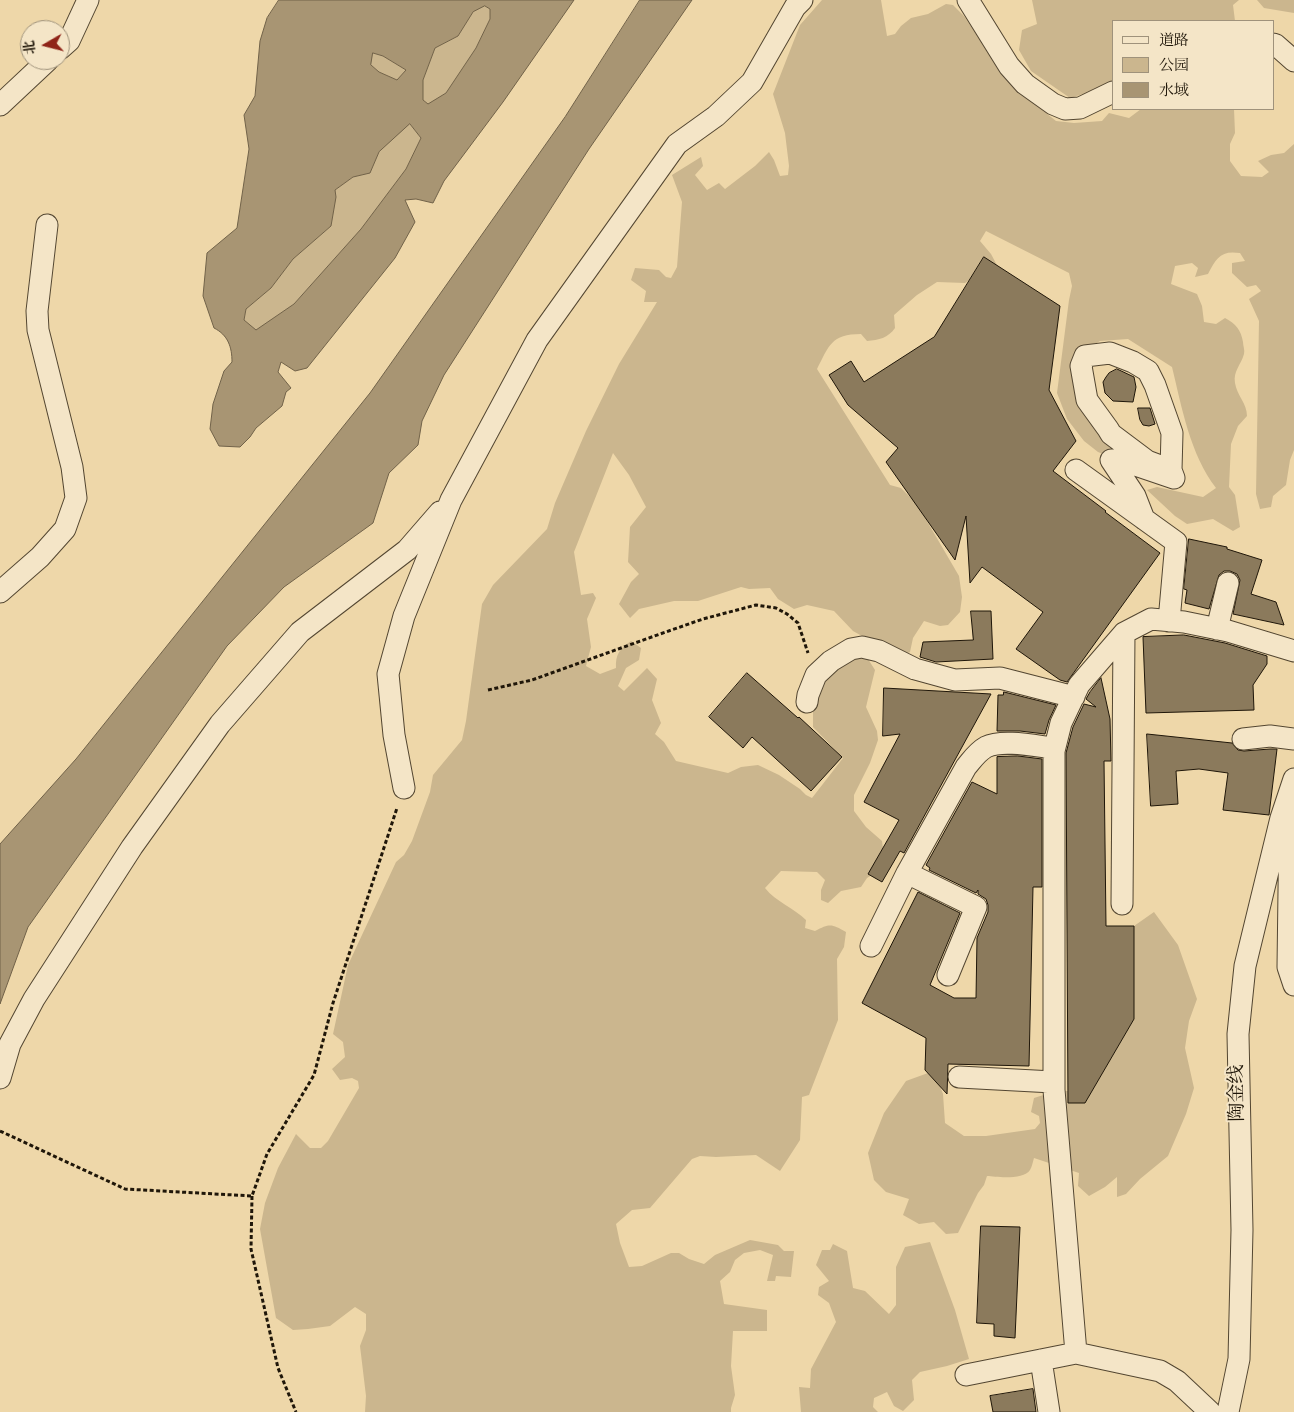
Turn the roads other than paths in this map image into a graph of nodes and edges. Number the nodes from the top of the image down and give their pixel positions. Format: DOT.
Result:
graph roads {
  1 [pos="88,0"];
  2 [pos="802,0"];
  3 [pos="968,0"];
  4 [pos="70,39"];
  5 [pos="1274,45"];
  6 [pos="1294,61"];
  7 [pos="37,70"];
  8 [pos="1112,92"];
  9 [pos="0,105"];
  10 [pos="47,225"];
  11 [pos="1076,470"];
  12 [pos="1171,470"];
  13 [pos="451,500"];
  14 [pos="1144,519"];
  15 [pos="1228,583"];
  16 [pos="0,592"];
  17 [pos="1169,621"];
  18 [pos="1216,628"];
  19 [pos="1124,633"];
  20 [pos="1294,651"];
  21 [pos="1074,697"];
  22 [pos="807,702"];
  23 [pos="1243,739"];
  24 [pos="1294,740"];
  25 [pos="1054,748"];
  26 [pos="1292,784"];
  27 [pos="404,788"];
  28 [pos="907,874"];
  29 [pos="1122,904"];
  30 [pos="871,946"];
  31 [pos="948,975"];
  32 [pos="1294,985"];
  33 [pos="959,1077"];
  34 [pos="0,1078"];
  35 [pos="1054,1082"];
  36 [pos="1076,1353"];
  37 [pos="1041,1360"];
  38 [pos="966,1375"];
  39 [pos="1049,1412"];
  40 [pos="1210,1412"];
  41 [pos="1228,1412"];
  1 -- 4 [label="street"];
  2 -- 13 [label="street"];
  3 -- 8 [label="street"];
  5 -- 6 [label="street"];
  7 -- 9 [label="street"];
  10 -- 16 [label="street"];
  11 -- 14 [label="street"];
  12 -- 12 [label="street"];
  12 -- 14 [label="street"];
  13 -- 27 [label="street"];
  13 -- 34 [label="street"];
  14 -- 17 [label="street"];
  15 -- 18 [label="street"];
  17 -- 18 [label="street"];
  17 -- 19 [label="street"];
  18 -- 20 [label="street"];
  19 -- 21 [label="street"];
  19 -- 29 [label="street"];
  21 -- 22 [label="street"];
  21 -- 25 [label="street"];
  23 -- 24 [label="street"];
  25 -- 28 [label="street"];
  25 -- 35 [label="street"];
  26 -- 32 [label="street"];
  26 -- 41 [label="street, 陶金线"];
  28 -- 30 [label="street"];
  28 -- 31 [label="street"];
  33 -- 35 [label="street"];
  35 -- 36 [label="street"];
  36 -- 37 [label="street"];
  36 -- 40 [label="street"];
  37 -- 38 [label="street"];
  37 -- 39 [label="street"];
}
